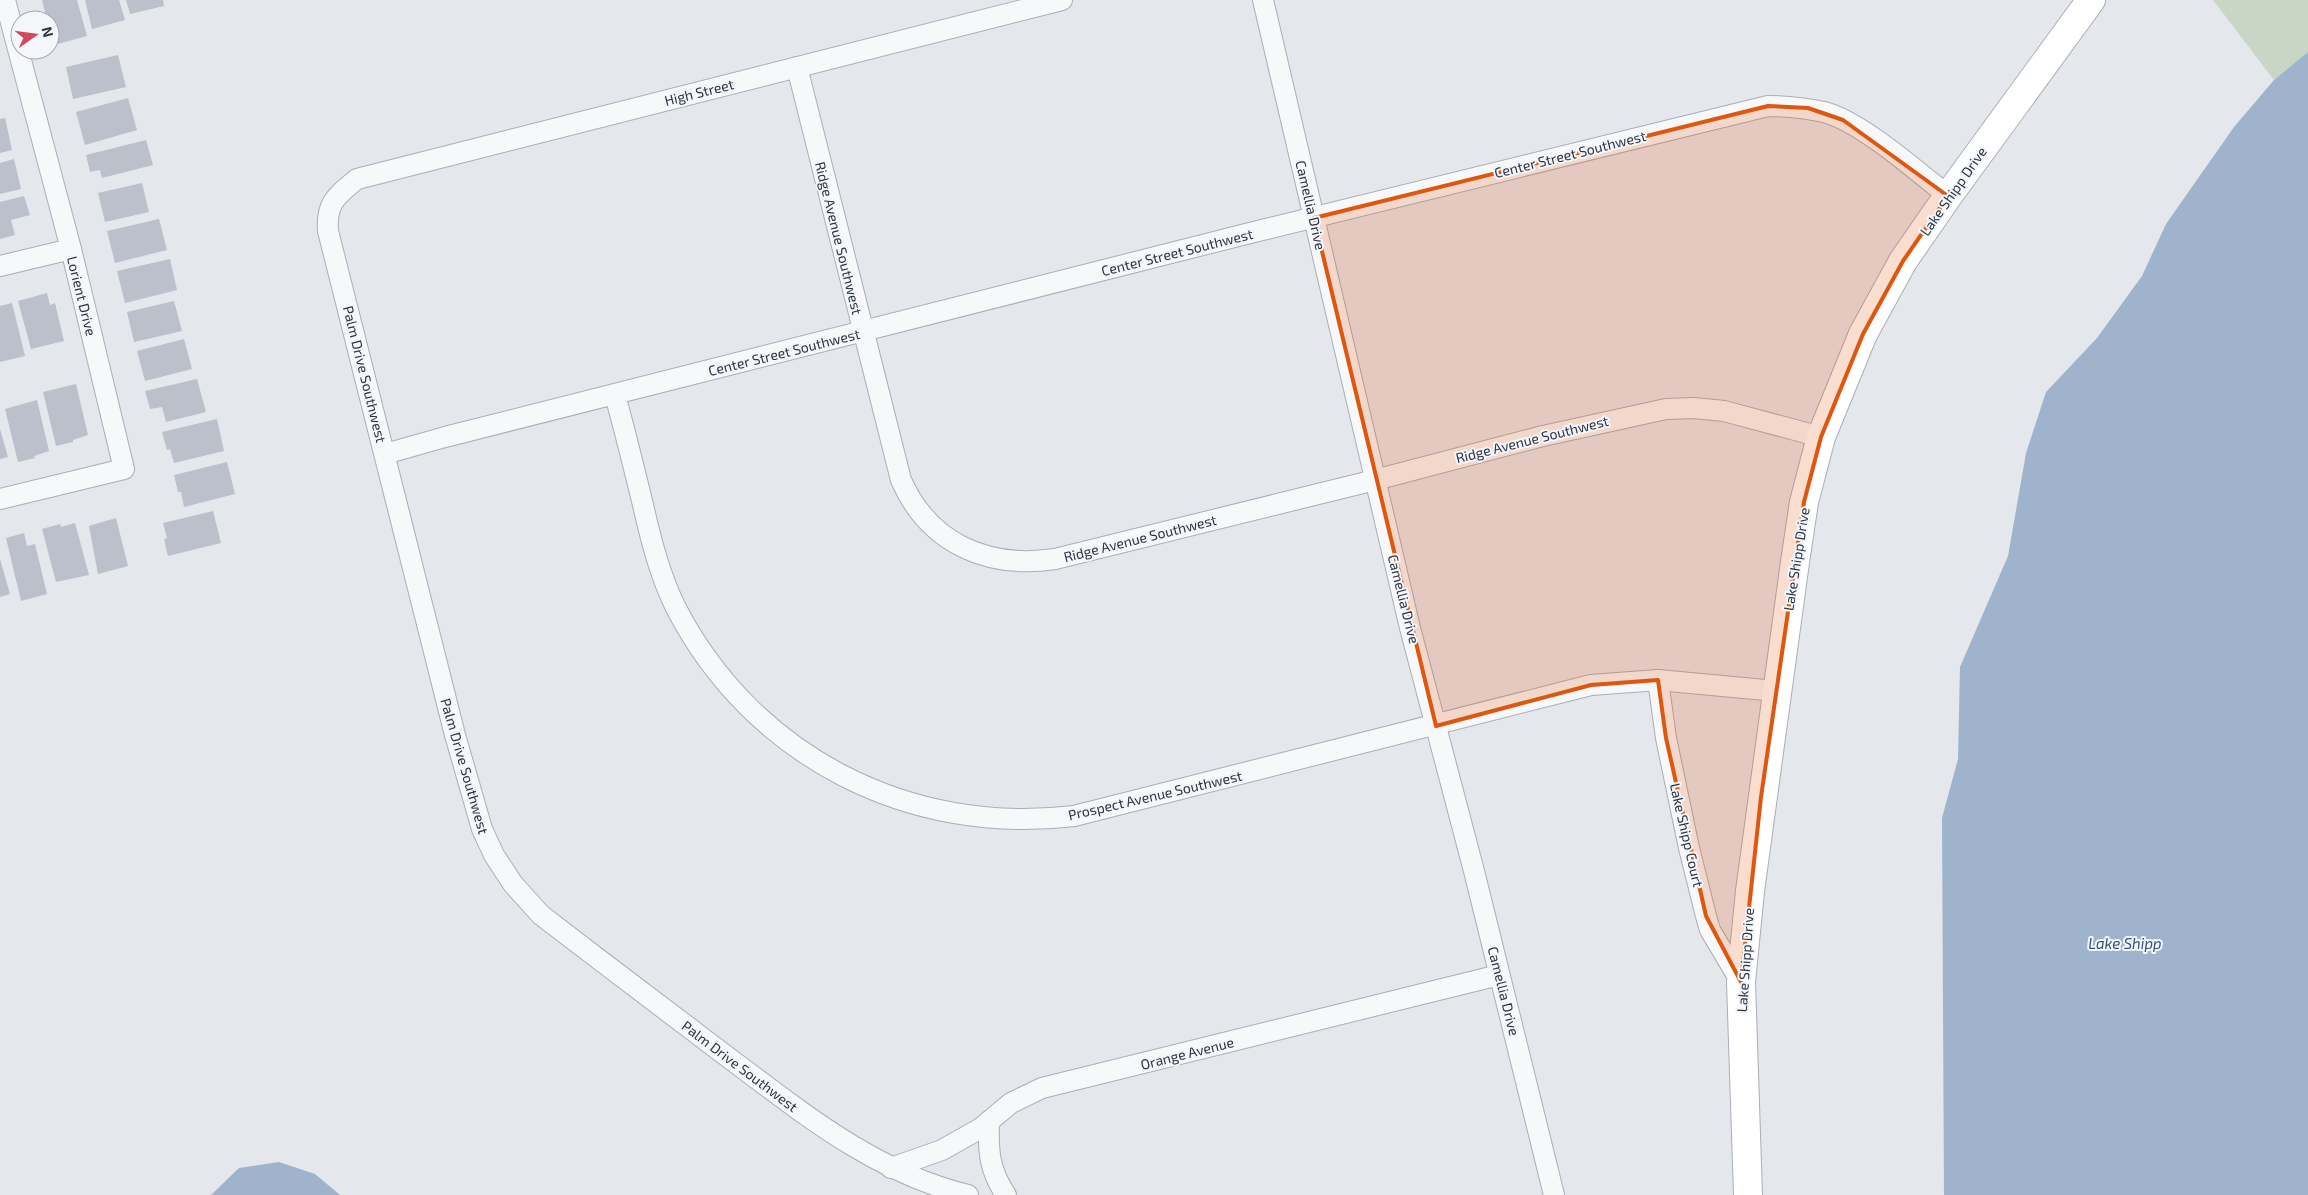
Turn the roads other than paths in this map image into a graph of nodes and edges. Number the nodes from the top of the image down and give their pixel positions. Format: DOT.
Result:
graph roads {
  1 [pos="5,0"];
  2 [pos="1062,0"];
  3 [pos="1263,0"];
  4 [pos="2090,0"];
  5 [pos="797,67"];
  6 [pos="340,193"];
  7 [pos="1948,196"];
  8 [pos="1314,218"];
  9 [pos="71,249"];
  10 [pos="0,266"];
  11 [pos="863,333"];
  12 [pos="616,395"];
  13 [pos="1821,437"];
  14 [pos="385,454"];
  15 [pos="1375,480"];
  16 [pos="0,499"];
  17 [pos="1658,680"];
  18 [pos="1776,691"];
  19 [pos="1436,726"];
  20 [pos="1499,974"];
  21 [pos="1742,982"];
  22 [pos="989,1121"];
  23 [pos="891,1168"];
  24 [pos="968,1195"];
  25 [pos="1006,1195"];
  26 [pos="1554,1195"];
  27 [pos="1748,1195"];
  1 -- 9 [label="street, Lorient Drive"];
  2 -- 5 [label="street, High Street"];
  3 -- 8 [label="street, Camellia Drive"];
  4 -- 7 [label="street, Lake Shipp Drive"];
  5 -- 6 [label="street, High Street"];
  5 -- 11 [label="street, Ridge Avenue Southwest"];
  6 -- 14 [label="street, Palm Drive Southwest"];
  7 -- 8 [label="street, Center Street Southwest"];
  7 -- 13 [label="street, Lake Shipp Drive"];
  8 -- 11 [label="street, Center Street Southwest"];
  8 -- 15 [label="street, Camellia Drive"];
  9 -- 10 [label="street"];
  9 -- 16 [label="street, Lorient Drive"];
  11 -- 12 [label="street, Center Street Southwest"];
  11 -- 15 [label="street, Ridge Avenue Southwest"];
  12 -- 14 [label="street, Center Street Southwest"];
  12 -- 19 [label="street, Prospect Avenue Southwest"];
  13 -- 15 [label="street, Ridge Avenue Southwest"];
  13 -- 18 [label="street, Lake Shipp Drive"];
  14 -- 23 [label="street, Palm Drive Southwest"];
  15 -- 19 [label="street, Camellia Drive"];
  17 -- 18 [label="street, Prospect Avenue Southwest"];
  17 -- 19 [label="street, Prospect Avenue Southwest"];
  17 -- 21 [label="street, Lake Shipp Court"];
  18 -- 21 [label="street, Lake Shipp Drive"];
  19 -- 20 [label="street, Camellia Drive"];
  20 -- 22 [label="street, Orange Avenue"];
  20 -- 26 [label="street, Camellia Drive"];
  21 -- 27 [label="street, Lake Shipp Drive"];
  22 -- 23 [label="street, Orange Avenue"];
  22 -- 25 [label="street"];
  23 -- 24 [label="street, Palm Drive Southwest"];
}
